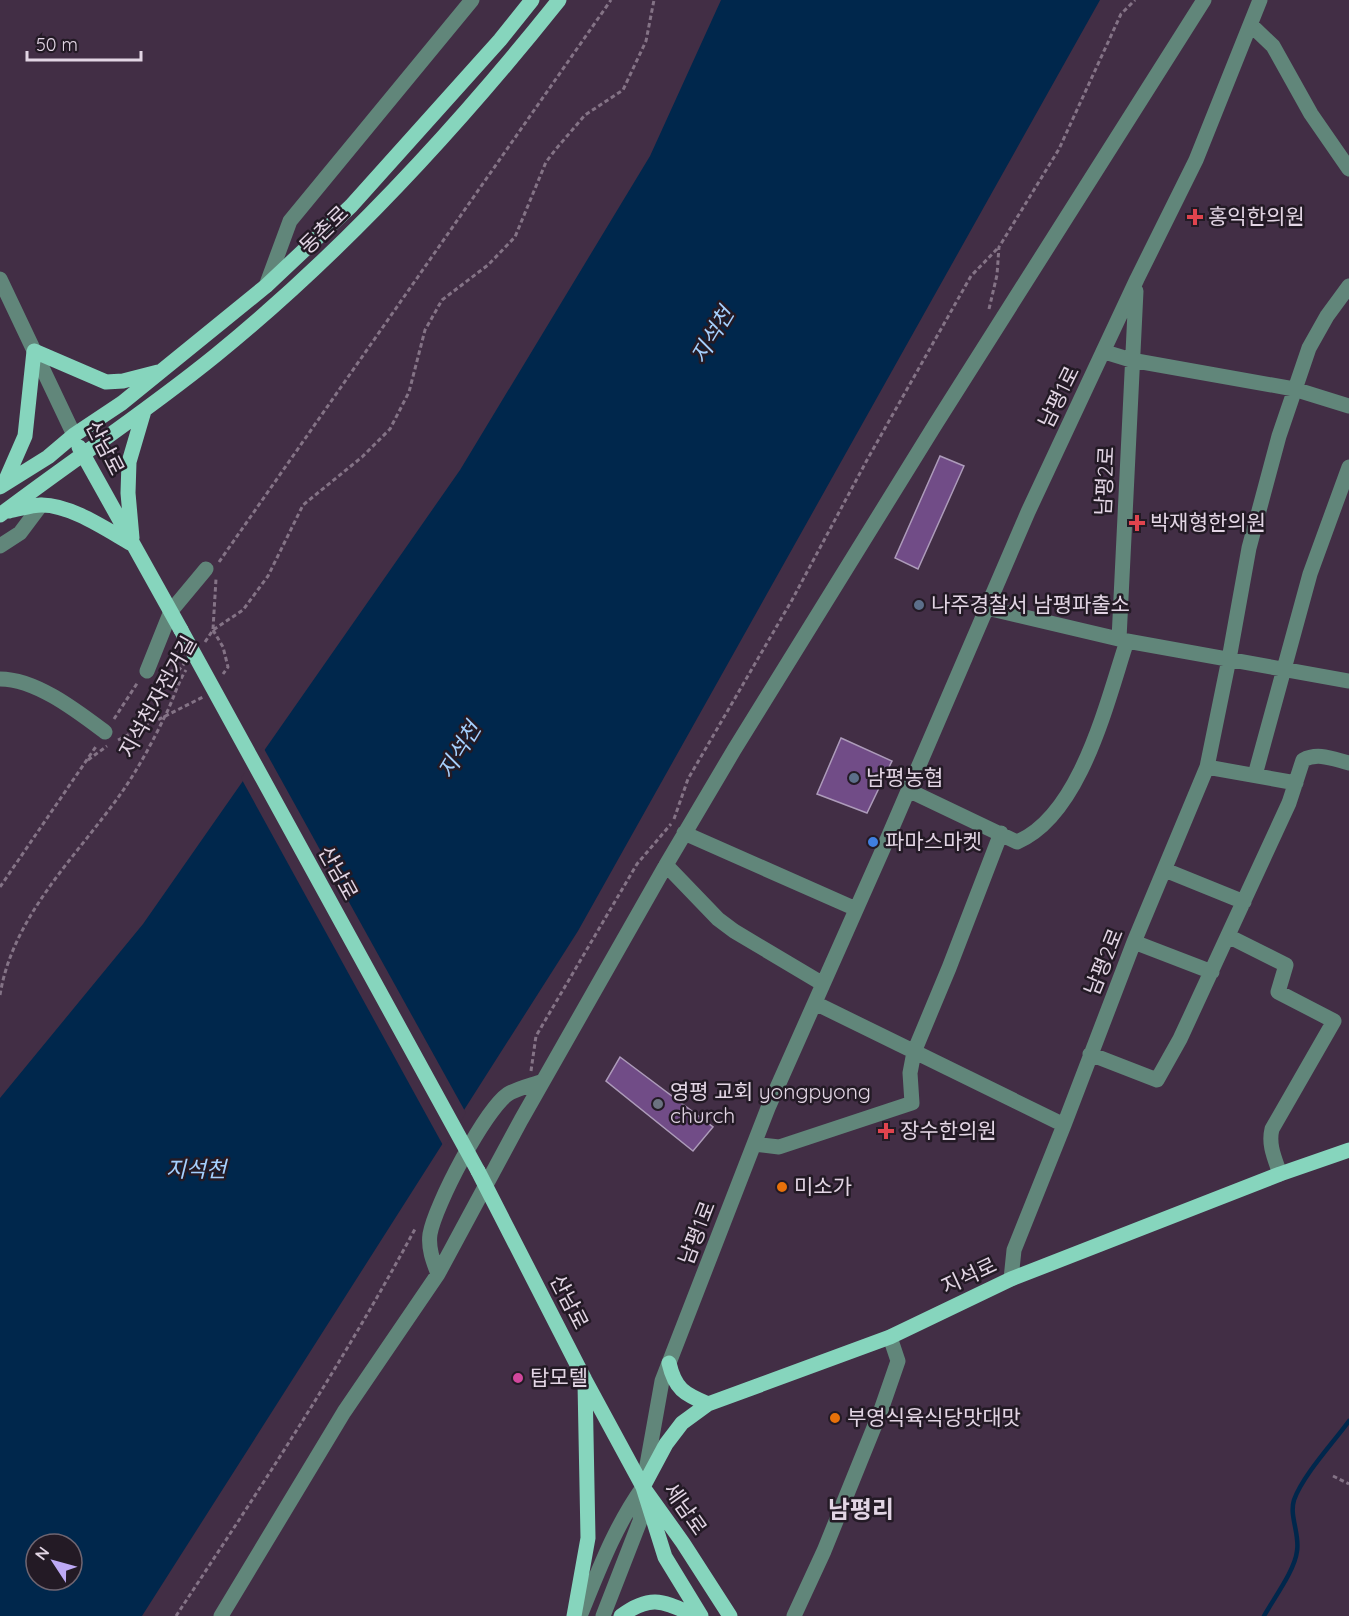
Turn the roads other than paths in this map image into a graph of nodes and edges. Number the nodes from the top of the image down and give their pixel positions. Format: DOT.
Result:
graph roads {
  1 [pos="472,0"];
  2 [pos="532,0"];
  3 [pos="559,0"];
  4 [pos="1204,0"];
  5 [pos="1260,0"];
  6 [pos="1251,25"];
  7 [pos="1349,169"];
  8 [pos="0,279"];
  9 [pos="1137,279"];
  10 [pos="266,286"];
  11 [pos="1349,286"];
  12 [pos="34,351"];
  13 [pos="1105,352"];
  14 [pos="1131,360"];
  15 [pos="164,370"];
  16 [pos="1294,389"];
  17 [pos="1349,406"];
  18 [pos="144,411"];
  19 [pos="74,435"];
  20 [pos="82,454"];
  21 [pos="1349,467"];
  22 [pos="2,486"];
  23 [pos="41,505"];
  24 [pos="2,513"];
  25 [pos="133,544"];
  26 [pos="0,546"];
  27 [pos="206,569"];
  28 [pos="987,608"];
  29 [pos="171,611"];
  30 [pos="1123,640"];
  31 [pos="1229,659"];
  32 [pos="1285,669"];
  33 [pos="147,671"];
  34 [pos="0,678"];
  35 [pos="1349,681"];
  36 [pos="105,732"];
  37 [pos="1349,763"];
  38 [pos="1207,766"];
  39 [pos="1255,775"];
  40 [pos="1296,783"];
  41 [pos="908,790"];
  42 [pos="684,833"];
  43 [pos="1001,833"];
  44 [pos="666,865"];
  45 [pos="1165,870"];
  46 [pos="1244,902"];
  47 [pos="856,909"];
  48 [pos="1228,936"];
  49 [pos="1134,942"];
  50 [pos="1212,972"];
  51 [pos="823,984"];
  52 [pos="815,1003"];
  53 [pos="914,1052"];
  54 [pos="1090,1054"];
  55 [pos="536,1083"];
  56 [pos="1064,1125"];
  57 [pos="754,1144"];
  58 [pos="1349,1150"];
  59 [pos="1280,1174"];
  60 [pos="486,1186"];
  61 [pos="438,1274"];
  62 [pos="1011,1279"];
  63 [pos="890,1337"];
  64 [pos="669,1364"];
  65 [pos="585,1380"];
  66 [pos="708,1404"];
  67 [pos="643,1487"];
  68 [pos="221,1616"];
  69 [pos="574,1616"];
  70 [pos="580,1616"];
  71 [pos="603,1616"];
  72 [pos="621,1616"];
  73 [pos="696,1616"];
  74 [pos="701,1616"];
  75 [pos="730,1616"];
  76 [pos="794,1616"];
  1 -- 10 [label="street"];
  2 -- 10 [label="main road, 동촌로"];
  3 -- 18 [label="main road, 동촌로"];
  4 -- 42 [label="street"];
  5 -- 6 [label="street, 남평1로"];
  6 -- 7 [label="street"];
  6 -- 9 [label="street, 남평1로"];
  8 -- 12 [label="street, 산남로"];
  9 -- 13 [label="street, 남평1로"];
  9 -- 14 [label="street, 남평2로"];
  10 -- 15 [label="main road, 동촌로"];
  11 -- 16 [label="street, 남평2로"];
  12 -- 15 [label="main road"];
  12 -- 19 [label="street, 산남로"];
  12 -- 22 [label="main road"];
  13 -- 14 [label="street"];
  13 -- 28 [label="street, 남평1로"];
  14 -- 16 [label="street"];
  14 -- 30 [label="street, 남평2로"];
  15 -- 19 [label="main road, 동촌로"];
  16 -- 17 [label="street"];
  16 -- 31 [label="street, 남평2로"];
  18 -- 20 [label="main road, 동촌로"];
  18 -- 25 [label="main road"];
  19 -- 20 [label="main road, 산남로"];
  19 -- 22 [label="main road, 동촌로"];
  20 -- 24 [label="main road, 동촌로"];
  20 -- 25 [label="main road, 산남로"];
  21 -- 32 [label="street"];
  23 -- 24 [label="main road"];
  23 -- 25 [label="main road"];
  23 -- 26 [label="street"];
  25 -- 29 [label="main road, 산남로"];
  27 -- 29 [label="street"];
  28 -- 30 [label="street"];
  28 -- 41 [label="street, 남평1로"];
  29 -- 33 [label="street"];
  29 -- 60 [label="main road, 산남로, bridge"];
  30 -- 31 [label="street"];
  30 -- 43 [label="street"];
  31 -- 32 [label="street"];
  31 -- 38 [label="street, 남평2로"];
  32 -- 35 [label="street"];
  32 -- 39 [label="street"];
  34 -- 36 [label="street"];
  37 -- 40 [label="street"];
  38 -- 39 [label="street"];
  38 -- 45 [label="street, 남평2로"];
  39 -- 40 [label="street"];
  40 -- 46 [label="street"];
  41 -- 43 [label="street"];
  41 -- 47 [label="street, 남평1로"];
  42 -- 44 [label="street"];
  42 -- 47 [label="street"];
  43 -- 53 [label="street"];
  44 -- 51 [label="street"];
  44 -- 55 [label="street"];
  45 -- 46 [label="street"];
  45 -- 49 [label="street, 남평2로"];
  46 -- 48 [label="street"];
  47 -- 51 [label="street, 남평1로"];
  48 -- 50 [label="street"];
  48 -- 59 [label="street"];
  49 -- 50 [label="street"];
  49 -- 54 [label="street, 남평2로"];
  50 -- 54 [label="street"];
  51 -- 52 [label="street, 남평1로"];
  52 -- 53 [label="street"];
  52 -- 57 [label="street, 남평1로"];
  53 -- 56 [label="street"];
  53 -- 57 [label="street"];
  54 -- 56 [label="street, 남평2로"];
  55 -- 60 [label="street"];
  55 -- 61 [label="street"];
  56 -- 62 [label="street, 남평2로"];
  57 -- 64 [label="street, 남평1로"];
  58 -- 59 [label="main road, 지석로"];
  59 -- 62 [label="main road, 지석로"];
  60 -- 61 [label="street"];
  60 -- 65 [label="main road, 산남로"];
  61 -- 68 [label="street"];
  62 -- 63 [label="main road, 지석로"];
  63 -- 66 [label="main road, 지석로"];
  63 -- 76 [label="street"];
  64 -- 66 [label="main road"];
  64 -- 67 [label="street, 남평1로"];
  65 -- 67 [label="main road, 산남로"];
  65 -- 69 [label="main road"];
  66 -- 67 [label="main road, 지석로"];
  67 -- 70 [label="street"];
  67 -- 71 [label="street"];
  67 -- 74 [label="main road, 세남로"];
  67 -- 75 [label="main road, 세남로"];
  72 -- 73 [label="main road"];
}
